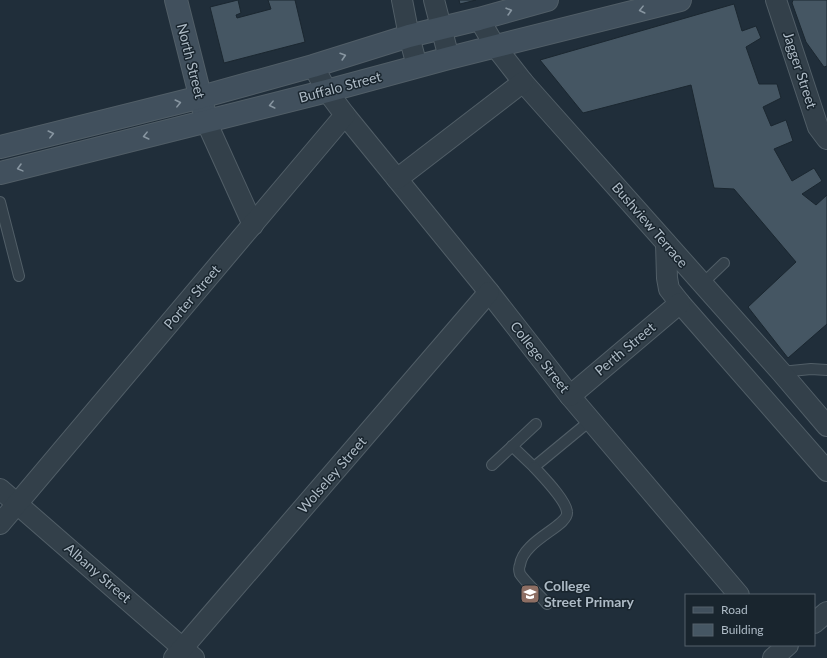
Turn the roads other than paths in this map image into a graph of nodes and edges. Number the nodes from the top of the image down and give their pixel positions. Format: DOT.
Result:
graph roads {
  1 [pos="176,0"];
  2 [pos="402,0"];
  3 [pos="434,0"];
  4 [pos="547,0"];
  5 [pos="680,0"];
  6 [pos="776,0"];
  7 [pos="479,19"];
  8 [pos="442,27"];
  9 [pos="409,36"];
  10 [pos="495,46"];
  11 [pos="449,58"];
  12 [pos="313,66"];
  13 [pos="417,66"];
  14 [pos="523,82"];
  15 [pos="327,91"];
  16 [pos="201,97"];
  17 [pos="345,115"];
  18 [pos="206,121"];
  19 [pos="827,139"];
  20 [pos="0,147"];
  21 [pos="0,173"];
  22 [pos="397,179"];
  23 [pos="0,202"];
  24 [pos="253,225"];
  25 [pos="666,243"];
  26 [pos="724,263"];
  27 [pos="19,276"];
  28 [pos="702,284"];
  29 [pos="489,292"];
  30 [pos="680,303"];
  31 [pos="827,370"];
  32 [pos="781,372"];
  33 [pos="570,396"];
  34 [pos="591,420"];
  35 [pos="536,424"];
  36 [pos="827,426"];
  37 [pos="512,446"];
  38 [pos="492,465"];
  39 [pos="534,467"];
  40 [pos="827,471"];
  41 [pos="0,489"];
  42 [pos="18,503"];
  43 [pos="0,524"];
  44 [pos="739,594"];
  45 [pos="547,604"];
  46 [pos="827,612"];
  47 [pos="815,623"];
  48 [pos="184,654"];
  1 -- 16 [label="main road, North Street"];
  2 -- 9 [label="street"];
  3 -- 8 [label="street"];
  7 -- 4 [label="main road, Buffalo Street, one-way"];
  5 -- 10 [label="main road, Buffalo Street, one-way"];
  6 -- 19 [label="street, Jagger Street"];
  7 -- 8 [label="main road, Buffalo Street"];
  7 -- 10 [label="street, Bushview Terrace"];
  8 -- 9 [label="main road, Buffalo Street"];
  8 -- 11 [label="street"];
  12 -- 9 [label="main road, Buffalo Street, one-way"];
  9 -- 13 [label="street"];
  10 -- 11 [label="main road, Buffalo Street"];
  10 -- 14 [label="street, Bushview Terrace"];
  11 -- 13 [label="main road, Buffalo Street"];
  12 -- 15 [label="street"];
  12 -- 16 [label="main road, Buffalo Street"];
  13 -- 15 [label="main road, Buffalo Street"];
  14 -- 22 [label="street"];
  14 -- 25 [label="street, Bushview Terrace"];
  15 -- 17 [label="street"];
  15 -- 18 [label="main road, Buffalo Street, one-way"];
  16 -- 18 [label="main road, North Street"];
  20 -- 16 [label="main road, Buffalo Street, one-way"];
  17 -- 22 [label="street, College Street"];
  17 -- 24 [label="street, Porter Street"];
  18 -- 21 [label="main road, Buffalo Street, one-way"];
  18 -- 24 [label="street"];
  22 -- 29 [label="street, College Street"];
  23 -- 27 [label="lane"];
  24 -- 42 [label="street, Porter Street"];
  25 -- 28 [label="street, Bushview Terrace"];
  25 -- 30 [label="street"];
  26 -- 28 [label="lane"];
  28 -- 32 [label="street, Bushview Terrace"];
  29 -- 33 [label="street, College Street"];
  29 -- 48 [label="street, Wolseley Street"];
  30 -- 33 [label="street, Perth Street"];
  30 -- 40 [label="street"];
  31 -- 32 [label="lane"];
  32 -- 36 [label="street, Bushview Terrace"];
  33 -- 34 [label="street, College Street"];
  34 -- 39 [label="lane"];
  34 -- 44 [label="street, College Street"];
  35 -- 37 [label="lane"];
  37 -- 38 [label="lane"];
  37 -- 39 [label="lane"];
  39 -- 45 [label="lane"];
  41 -- 42 [label="street, Albany Street"];
  42 -- 43 [label="street, Porter Street"];
  42 -- 48 [label="street, Albany Street"];
  46 -- 47 [label="street"];
}
